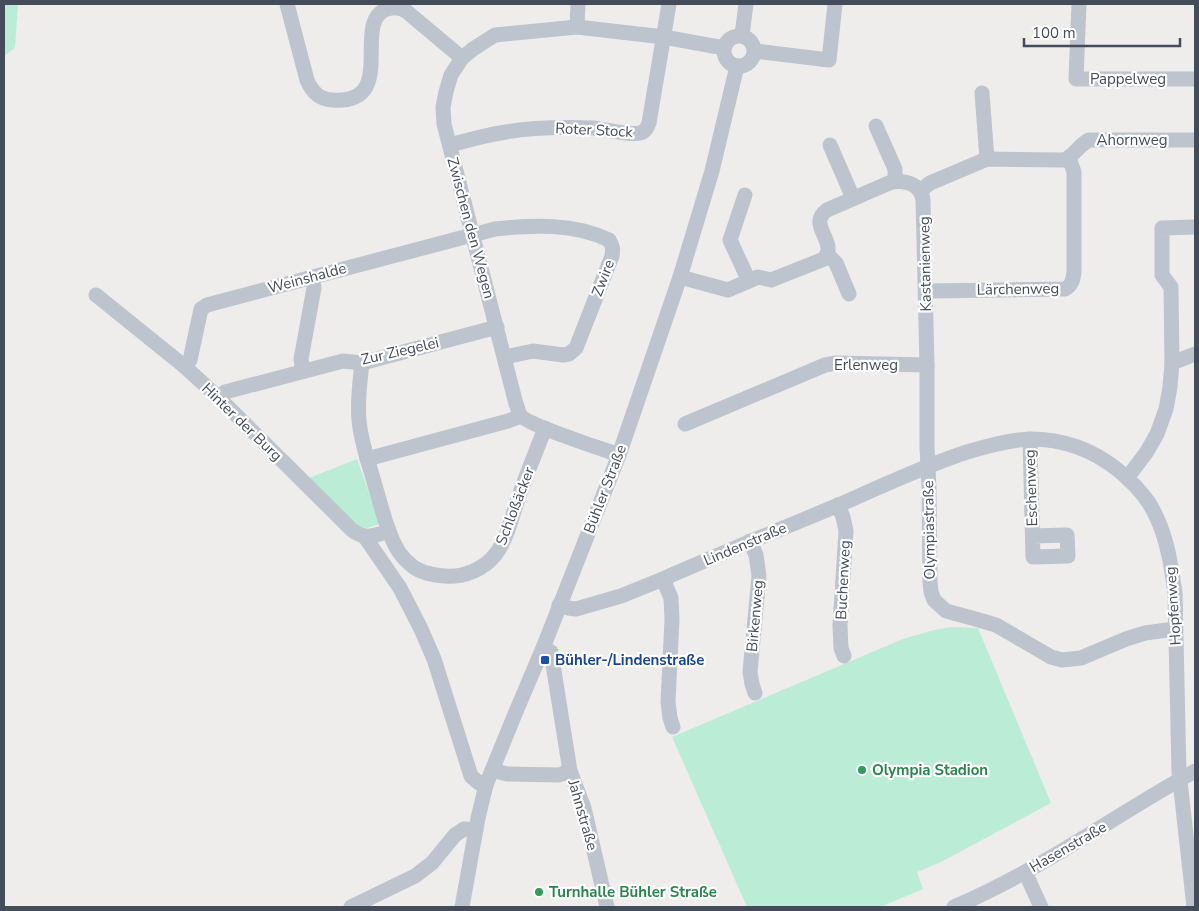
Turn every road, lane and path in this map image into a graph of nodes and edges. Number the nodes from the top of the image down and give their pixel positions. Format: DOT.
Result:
graph roads {
  1 [pos="287,4"];
  2 [pos="578,4"];
  3 [pos="669,4"];
  4 [pos="746,4"];
  5 [pos="835,4"];
  6 [pos="1079,4"];
  7 [pos="576,28"];
  8 [pos="742,35"];
  9 [pos="664,37"];
  10 [pos="724,48"];
  11 [pos="755,51"];
  12 [pos="462,58"];
  13 [pos="737,66"];
  14 [pos="1195,79"];
  15 [pos="982,93"];
  16 [pos="876,126"];
  17 [pos="1195,140"];
  18 [pos="450,145"];
  19 [pos="830,146"];
  20 [pos="1069,158"];
  21 [pos="987,159"];
  22 [pos="896,181"];
  23 [pos="921,190"];
  24 [pos="745,196"];
  25 [pos="853,198"];
  26 [pos="1195,227"];
  27 [pos="473,234"];
  28 [pos="828,255"];
  29 [pos="312,276"];
  30 [pos="680,277"];
  31 [pos="749,281"];
  32 [pos="926,291"];
  33 [pos="849,294"];
  34 [pos="96,295"];
  35 [pos="497,328"];
  36 [pos="1195,354"];
  37 [pos="505,357"];
  38 [pos="362,363"];
  39 [pos="1172,364"];
  40 [pos="927,365"];
  41 [pos="184,366"];
  42 [pos="303,371"];
  43 [pos="219,398"];
  44 [pos="521,416"];
  45 [pos="685,424"];
  46 [pos="545,428"];
  47 [pos="1030,440"];
  48 [pos="619,455"];
  49 [pos="367,459"];
  50 [pos="927,466"];
  51 [pos="1127,478"];
  52 [pos="838,505"];
  53 [pos="389,532"];
  54 [pos="1033,536"];
  55 [pos="365,537"];
  56 [pos="750,541"];
  57 [pos="418,570"];
  58 [pos="663,579"];
  59 [pos="400,588"];
  60 [pos="559,605"];
  61 [pos="1176,629"];
  62 [pos="543,648"];
  63 [pos="844,656"];
  64 [pos="755,693"];
  65 [pos="673,726"];
  66 [pos="492,770"];
  67 [pos="570,771"];
  68 [pos="1195,771"];
  69 [pos="1179,780"];
  70 [pos="486,785"];
  71 [pos="1190,822"];
  72 [pos="476,830"];
  73 [pos="1026,872"];
  74 [pos="351,907"];
  75 [pos="462,907"];
  76 [pos="607,907"];
  77 [pos="954,907"];
  78 [pos="1041,907"];
  79 [pos="1194,907"];
  1 -- 12 [label="street"];
  2 -- 7 [label="street"];
  3 -- 9 [label="street"];
  4 -- 8 [label="street"];
  5 -- 11 [label="street"];
  6 -- 14 [label="street, Pappelweg"];
  7 -- 9 [label="street, Zwischen den Wegen"];
  7 -- 12 [label="street, Zwischen den Wegen"];
  8 -- 10 [label="street"];
  8 -- 11 [label="street"];
  9 -- 10 [label="street, Zwischen den Wegen"];
  9 -- 18 [label="street, Roter Stock"];
  10 -- 13 [label="street"];
  11 -- 13 [label="street"];
  12 -- 18 [label="street, Zwischen den Wegen"];
  13 -- 30 [label="street, Bühler Straße"];
  15 -- 21 [label="street"];
  16 -- 22 [label="street"];
  17 -- 20 [label="street, Ahornweg"];
  18 -- 27 [label="street, Zwischen den Wegen"];
  19 -- 25 [label="street"];
  20 -- 21 [label="street"];
  20 -- 32 [label="street, Lärchenweg"];
  21 -- 23 [label="street"];
  22 -- 23 [label="street"];
  22 -- 25 [label="street"];
  23 -- 32 [label="street, Kastanienweg"];
  24 -- 31 [label="street"];
  25 -- 28 [label="street"];
  26 -- 39 [label="street"];
  27 -- 29 [label="street, Weinshalde"];
  27 -- 35 [label="street, Zwischen den Wegen"];
  27 -- 37 [label="street, Zwire"];
  28 -- 31 [label="street"];
  28 -- 33 [label="street"];
  29 -- 41 [label="street, Weinshalde"];
  29 -- 42 [label="street"];
  30 -- 31 [label="street"];
  30 -- 48 [label="street, Bühler Straße"];
  32 -- 40 [label="street, Kastanienweg"];
  34 -- 41 [label="street, Hinter der Burg"];
  35 -- 37 [label="street, Zwischen den Wegen"];
  35 -- 38 [label="street, Zur Ziegelei"];
  36 -- 39 [label="street"];
  37 -- 44 [label="street, Zwischen den Wegen"];
  38 -- 42 [label="street, Zur Ziegelei"];
  38 -- 49 [label="street, Schloßäcker"];
  39 -- 51 [label="street"];
  40 -- 45 [label="street, Erlenweg"];
  40 -- 50 [label="street"];
  41 -- 43 [label="street, Hinter der Burg"];
  42 -- 43 [label="street, Zur Ziegelei"];
  43 -- 55 [label="street, Hinter der Burg"];
  44 -- 46 [label="street"];
  44 -- 49 [label="street"];
  46 -- 48 [label="street"];
  46 -- 57 [label="street, Schloßäcker"];
  47 -- 50 [label="street, Hopfenweg"];
  47 -- 51 [label="street, Hopfenweg"];
  47 -- 54 [label="street, Eschenweg"];
  48 -- 60 [label="street, Bühler Straße"];
  49 -- 53 [label="street, Schloßäcker"];
  50 -- 52 [label="street, Lindenstraße"];
  50 -- 61 [label="street, Olympiastraße"];
  51 -- 61 [label="street, Hopfenweg"];
  52 -- 56 [label="street, Lindenstraße"];
  52 -- 63 [label="street, Buchenweg"];
  53 -- 55 [label="street"];
  53 -- 57 [label="street, Schloßäcker"];
  55 -- 59 [label="street"];
  56 -- 58 [label="street, Lindenstraße"];
  56 -- 64 [label="street, Birkenweg"];
  57 -- 59 [label="street"];
  58 -- 60 [label="street, Lindenstraße"];
  58 -- 65 [label="street"];
  59 -- 70 [label="street"];
  60 -- 62 [label="street, Bühler Straße"];
  61 -- 69 [label="street, Hopfenweg"];
  62 -- 66 [label="street, Bühler Straße"];
  62 -- 67 [label="street"];
  66 -- 67 [label="street, Jahnstraße"];
  66 -- 70 [label="street, Bühler Straße"];
  67 -- 76 [label="street, Jahnstraße"];
  68 -- 69 [label="street, Hasenstraße"];
  69 -- 71 [label="street, Hopfenweg"];
  69 -- 73 [label="street, Hasenstraße"];
  70 -- 72 [label="street, Bühler Straße"];
  71 -- 79 [label="street, Hopfenweg"];
  72 -- 74 [label="street"];
  72 -- 75 [label="street, Bühler Straße"];
  73 -- 77 [label="street, Hasenstraße"];
  73 -- 78 [label="street"];
}
